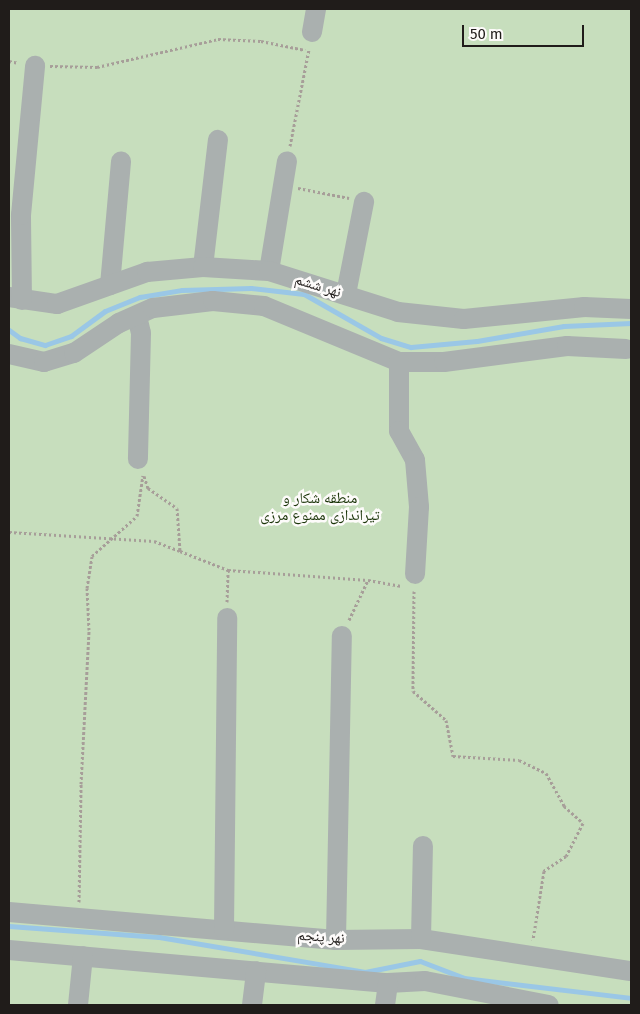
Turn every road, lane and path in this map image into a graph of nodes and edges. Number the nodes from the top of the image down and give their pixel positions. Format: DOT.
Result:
graph roads {
  1 [pos="316,9"];
  2 [pos="310,41"];
  3 [pos="35,66"];
  4 [pos="218,140"];
  5 [pos="121,161"];
  6 [pos="287,161"];
  7 [pos="283,185"];
  8 [pos="364,202"];
  9 [pos="203,267"];
  10 [pos="268,271"];
  11 [pos="110,285"];
  12 [pos="346,294"];
  13 [pos="15,298"];
  14 [pos="631,309"];
  15 [pos="137,316"];
  16 [pos="626,350"];
  17 [pos="9,354"];
  18 [pos="399,362"];
  19 [pos="141,466"];
  20 [pos="9,532"];
  21 [pos="113,538"];
  22 [pos="180,551"];
  23 [pos="228,570"];
  24 [pos="415,574"];
  25 [pos="368,580"];
  26 [pos="227,618"];
  27 [pos="342,636"];
  28 [pos="423,846"];
  29 [pos="9,912"];
  30 [pos="79,918"];
  31 [pos="224,929"];
  32 [pos="421,939"];
  33 [pos="336,940"];
  34 [pos="9,950"];
  35 [pos="83,956"];
  36 [pos="531,956"];
  37 [pos="256,971"];
  38 [pos="631,971"];
  39 [pos="388,983"];
  40 [pos="470,998"];
  41 [pos="78,1005"];
  42 [pos="252,1005"];
  43 [pos="385,1005"];
  44 [pos="548,1005"];
  1 -- 2 [label="street"];
  2 -- 3 [label="path"];
  2 -- 6 [label="path"];
  3 -- 13 [label="street"];
  4 -- 9 [label="street"];
  5 -- 11 [label="street"];
  6 -- 7 [label="street"];
  7 -- 8 [label="path"];
  7 -- 10 [label="street"];
  8 -- 12 [label="street"];
  9 -- 10 [label="street, نهر ششم"];
  9 -- 11 [label="street, نهر ششم"];
  10 -- 12 [label="street, نهر ششم"];
  11 -- 13 [label="street, نهر ششم"];
  12 -- 14 [label="street, نهر ششم"];
  15 -- 17 [label="street"];
  15 -- 18 [label="street"];
  15 -- 19 [label="street"];
  16 -- 18 [label="street"];
  18 -- 24 [label="street"];
  19 -- 21 [label="path"];
  19 -- 22 [label="path"];
  20 -- 21 [label="path"];
  21 -- 22 [label="path"];
  21 -- 30 [label="path"];
  22 -- 23 [label="path"];
  23 -- 25 [label="path"];
  23 -- 26 [label="path"];
  25 -- 27 [label="path"];
  25 -- 36 [label="path"];
  26 -- 31 [label="street"];
  27 -- 33 [label="street"];
  28 -- 32 [label="street"];
  29 -- 30 [label="street, نهر پنجم"];
  30 -- 31 [label="street, نهر پنجم"];
  31 -- 33 [label="street, نهر پنجم"];
  32 -- 33 [label="street, نهر پنجم"];
  32 -- 36 [label="street, نهر پنجم"];
  34 -- 35 [label="street"];
  35 -- 37 [label="street"];
  35 -- 41 [label="street"];
  36 -- 38 [label="street, نهر پنجم"];
  37 -- 39 [label="street"];
  37 -- 42 [label="street"];
  39 -- 40 [label="street"];
  39 -- 43 [label="street"];
  40 -- 44 [label="street"];
}
